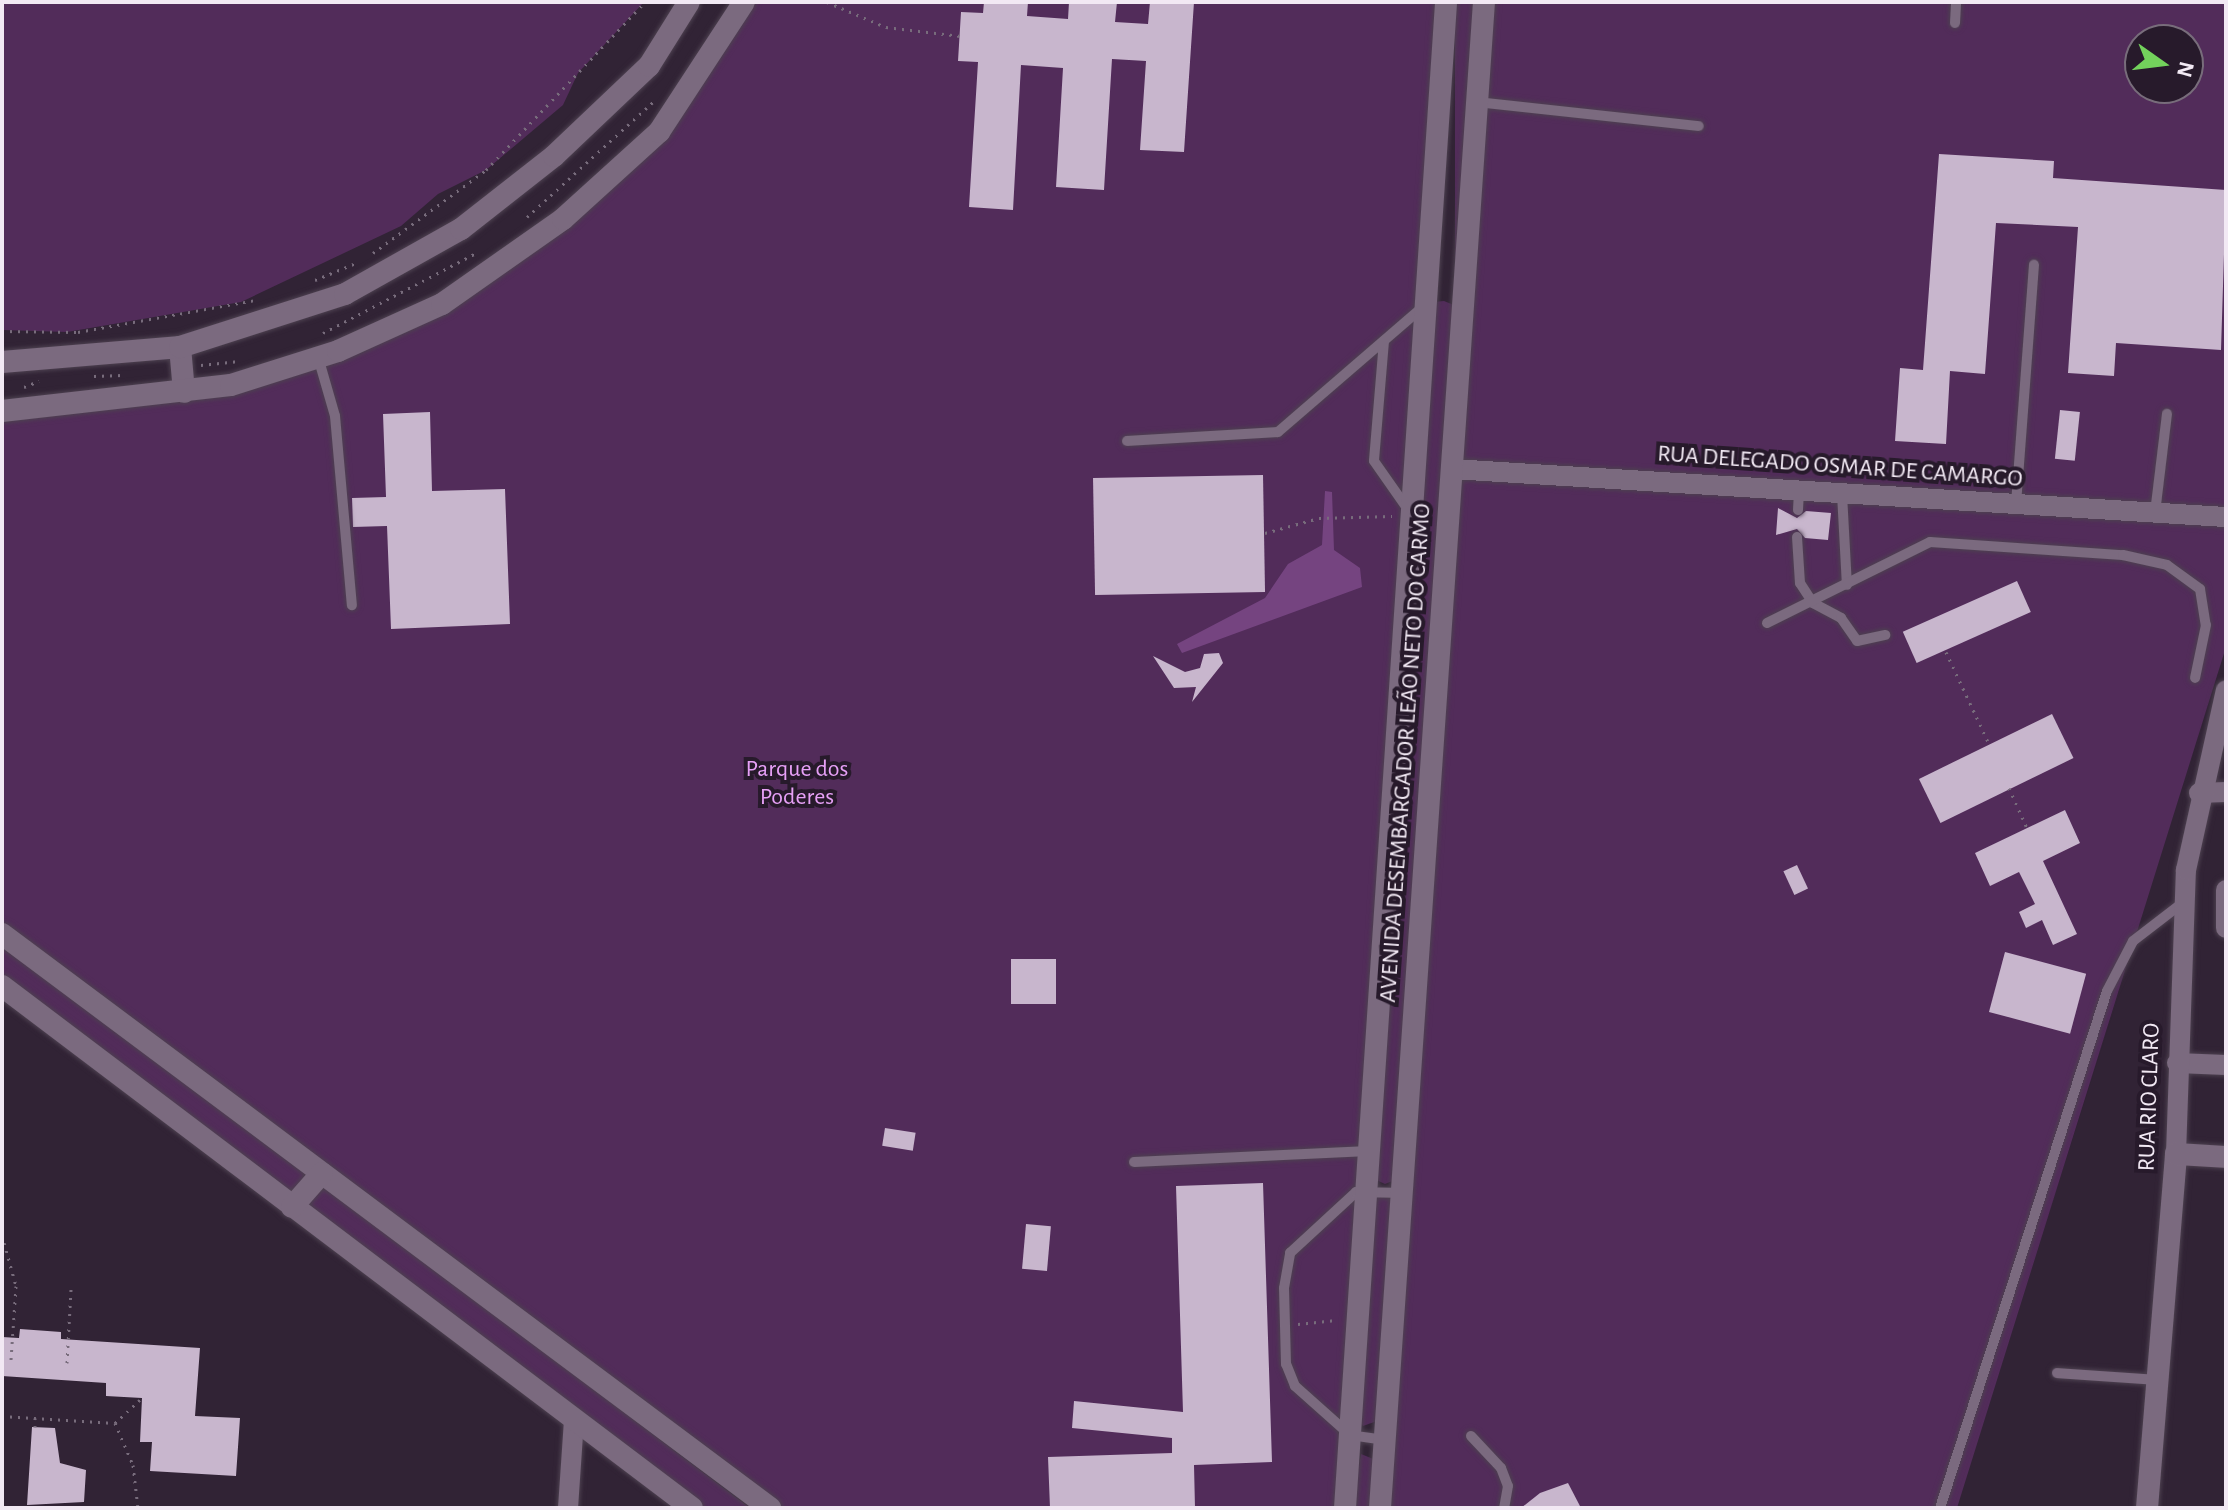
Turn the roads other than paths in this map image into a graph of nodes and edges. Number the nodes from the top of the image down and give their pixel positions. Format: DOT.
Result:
graph roads {
  1 [pos="689,2"];
  2 [pos="744,2"];
  3 [pos="1446,2"];
  4 [pos="1484,2"];
  5 [pos="1956,2"];
  6 [pos="1955,23"];
  7 [pos="1477,102"];
  8 [pos="1699,126"];
  9 [pos="2034,265"];
  10 [pos="1466,286"];
  11 [pos="1427,294"];
  12 [pos="1384,341"];
  13 [pos="180,347"];
  14 [pos="318,357"];
  15 [pos="2,362"];
  16 [pos="184,392"];
  17 [pos="2,411"];
  18 [pos="2167,414"];
  19 [pos="1127,441"];
  20 [pos="1452,469"];
  21 [pos="1842,494"];
  22 [pos="2016,504"];
  23 [pos="2155,513"];
  24 [pos="1412,515"];
  25 [pos="2226,517"];
  26 [pos="1797,537"];
  27 [pos="1847,585"];
  28 [pos="1813,603"];
  29 [pos="352,605"];
  30 [pos="1767,623"];
  31 [pos="1885,635"];
  32 [pos="2195,678"];
  33 [pos="2226,690"];
  34 [pos="2226,792"];
  35 [pos="2199,793"];
  36 [pos="2226,890"];
  37 [pos="2185,901"];
  38 [pos="2226,928"];
  39 [pos="2,934"];
  40 [pos="5,990"];
  41 [pos="2177,1063"];
  42 [pos="2226,1065"];
  43 [pos="1369,1151"];
  44 [pos="2176,1154"];
  45 [pos="2226,1157"];
  46 [pos="1134,1162"];
  47 [pos="322,1173"];
  48 [pos="1367,1192"];
  49 [pos="1402,1193"];
  50 [pos="292,1207"];
  51 [pos="2057,1373"];
  52 [pos="2157,1380"];
  53 [pos="574,1421"];
  54 [pos="1350,1435"];
  55 [pos="1471,1436"];
  56 [pos="1385,1440"];
  57 [pos="568,1508"];
  58 [pos="692,1508"];
  59 [pos="770,1508"];
  60 [pos="1345,1508"];
  61 [pos="1380,1508"];
  62 [pos="1504,1508"];
  63 [pos="1940,1508"];
  64 [pos="2147,1508"];
  1 -- 13 [label="main road"];
  2 -- 14 [label="main road"];
  3 -- 11 [label="main road, AVENIDA DESEMBARGADOR LEÃO NETO DO CARMO"];
  4 -- 7 [label="main road, AVENIDA DESEMBARGADOR LEÃO NETO DO CARMO"];
  5 -- 6 [label="lane"];
  7 -- 8 [label="lane"];
  7 -- 10 [label="main road, AVENIDA DESEMBARGADOR LEÃO NETO DO CARMO"];
  9 -- 22 [label="lane"];
  10 -- 11 [label="main road"];
  10 -- 20 [label="main road, AVENIDA DESEMBARGADOR LEÃO NETO DO CARMO"];
  11 -- 12 [label="lane"];
  11 -- 24 [label="main road, AVENIDA DESEMBARGADOR LEÃO NETO DO CARMO"];
  12 -- 19 [label="lane"];
  12 -- 24 [label="lane"];
  13 -- 15 [label="main road"];
  13 -- 16 [label="main road"];
  14 -- 16 [label="main road"];
  14 -- 29 [label="lane"];
  16 -- 17 [label="main road"];
  18 -- 23 [label="lane"];
  20 -- 21 [label="street, RUA DELEGADO OSMAR DE CAMARGO"];
  20 -- 49 [label="main road, AVENIDA DESEMBARGADOR LEÃO NETO DO CARMO"];
  21 -- 22 [label="street, RUA DELEGADO OSMAR DE CAMARGO"];
  21 -- 27 [label="lane"];
  22 -- 23 [label="street, RUA DELEGADO OSMAR DE CAMARGO"];
  23 -- 25 [label="street, RUA DELEGADO OSMAR DE CAMARGO"];
  24 -- 43 [label="main road, AVENIDA DESEMBARGADOR LEÃO NETO DO CARMO"];
  26 -- 28 [label="lane"];
  27 -- 28 [label="lane"];
  27 -- 32 [label="lane"];
  28 -- 30 [label="lane"];
  28 -- 31 [label="lane"];
  33 -- 35 [label="street, RUA RIO CLARO"];
  34 -- 35 [label="street"];
  35 -- 37 [label="street, RUA RIO CLARO"];
  36 -- 38 [label="street"];
  37 -- 41 [label="street, RUA RIO CLARO"];
  37 -- 63 [label="lane"];
  39 -- 47 [label="main road"];
  40 -- 50 [label="main road"];
  41 -- 42 [label="street"];
  41 -- 44 [label="street, RUA RIO CLARO"];
  43 -- 46 [label="lane"];
  43 -- 48 [label="main road, AVENIDA DESEMBARGADOR LEÃO NETO DO CARMO"];
  44 -- 45 [label="main road"];
  44 -- 52 [label="main road, RUA RIO CLARO"];
  47 -- 50 [label="main road"];
  47 -- 59 [label="main road"];
  48 -- 49 [label="lane"];
  48 -- 54 [label="main road, AVENIDA DESEMBARGADOR LEÃO NETO DO CARMO"];
  48 -- 54 [label="lane"];
  49 -- 56 [label="main road, AVENIDA DESEMBARGADOR LEÃO NETO DO CARMO"];
  50 -- 53 [label="main road"];
  51 -- 52 [label="lane"];
  52 -- 64 [label="main road, RUA RIO CLARO"];
  53 -- 57 [label="street"];
  53 -- 58 [label="main road"];
  54 -- 56 [label="lane"];
  54 -- 60 [label="main road, AVENIDA DESEMBARGADOR LEÃO NETO DO CARMO"];
  55 -- 62 [label="lane"];
  56 -- 61 [label="main road, AVENIDA DESEMBARGADOR LEÃO NETO DO CARMO"];
}
